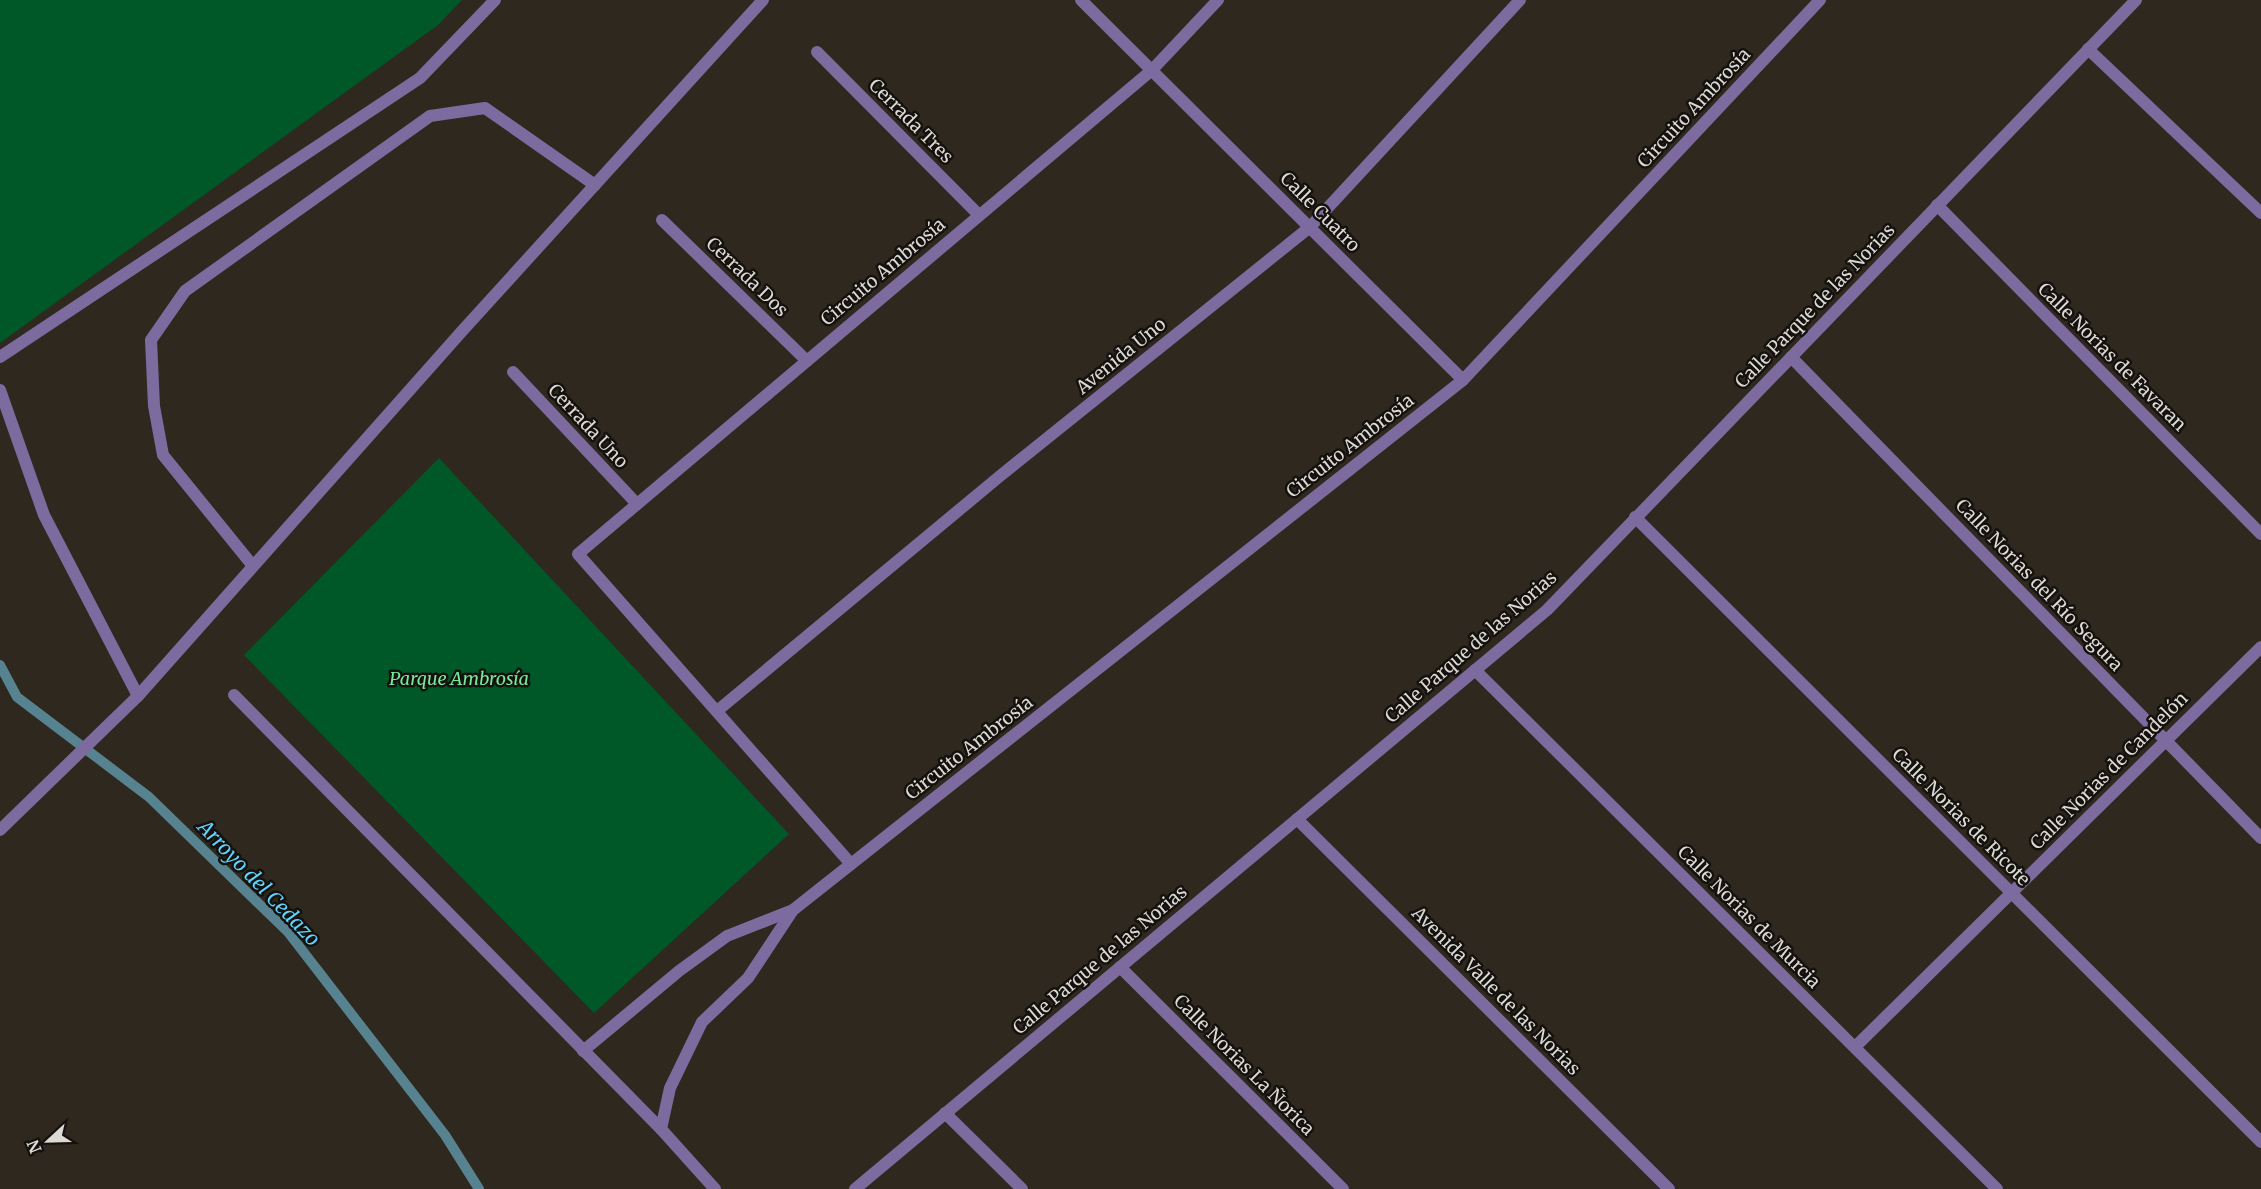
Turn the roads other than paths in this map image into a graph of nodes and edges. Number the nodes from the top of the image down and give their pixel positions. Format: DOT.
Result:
graph roads {
  1 [pos="495,0"];
  2 [pos="763,0"];
  3 [pos="1081,0"];
  4 [pos="1218,0"];
  5 [pos="1520,0"];
  6 [pos="1820,0"];
  7 [pos="2136,0"];
  8 [pos="2088,49"];
  9 [pos="817,52"];
  10 [pos="1152,70"];
  11 [pos="595,185"];
  12 [pos="1937,205"];
  13 [pos="2261,213"];
  14 [pos="979,215"];
  15 [pos="662,220"];
  16 [pos="1310,227"];
  17 [pos="0,357"];
  18 [pos="1791,357"];
  19 [pos="807,361"];
  20 [pos="513,372"];
  21 [pos="1463,380"];
  22 [pos="0,390"];
  23 [pos="637,504"];
  24 [pos="1635,518"];
  25 [pos="2261,534"];
  26 [pos="253,566"];
  27 [pos="2261,647"];
  28 [pos="1475,670"];
  29 [pos="234,695"];
  30 [pos="138,696"];
  31 [pos="717,711"];
  32 [pos="2166,741"];
  33 [pos="1297,819"];
  34 [pos="0,830"];
  35 [pos="2261,838"];
  36 [pos="851,864"];
  37 [pos="2011,892"];
  38 [pos="793,910"];
  39 [pos="1120,967"];
  40 [pos="1855,1047"];
  41 [pos="583,1051"];
  42 [pos="945,1113"];
  43 [pos="661,1129"];
  44 [pos="2261,1142"];
  45 [pos="714,1189"];
  46 [pos="855,1189"];
  47 [pos="1022,1189"];
  48 [pos="1343,1189"];
  49 [pos="1670,1189"];
  50 [pos="1997,1189"];
  1 -- 17 [label="street"];
  2 -- 11 [label="street"];
  3 -- 10 [label="street, Calle Cuatro"];
  4 -- 10 [label="street, Circuito Ambrosía"];
  5 -- 16 [label="street, Avenida Uno"];
  6 -- 21 [label="street, Circuito Ambrosía"];
  7 -- 8 [label="street, Calle Parque de las Norias"];
  8 -- 12 [label="street, Calle Parque de las Norias"];
  8 -- 13 [label="street"];
  9 -- 14 [label="street, Cerrada Tres"];
  10 -- 14 [label="street, Circuito Ambrosía"];
  10 -- 16 [label="street, Calle Cuatro"];
  11 -- 26 [label="street"];
  11 -- 26 [label="street"];
  12 -- 18 [label="street, Calle Parque de las Norias"];
  12 -- 25 [label="street, Calle Norias de Favaran"];
  14 -- 19 [label="street, Circuito Ambrosía"];
  15 -- 19 [label="street, Cerrada Dos"];
  16 -- 21 [label="street, Calle Cuatro"];
  16 -- 31 [label="street, Avenida Uno"];
  18 -- 24 [label="street, Calle Parque de las Norias"];
  18 -- 32 [label="street, Calle Norias del Río Segura"];
  19 -- 23 [label="street, Circuito Ambrosía"];
  20 -- 23 [label="street, Cerrada Uno"];
  21 -- 36 [label="street, Circuito Ambrosía"];
  22 -- 30 [label="street"];
  23 -- 31 [label="street, Circuito Ambrosía"];
  24 -- 28 [label="street, Calle Parque de las Norias"];
  24 -- 37 [label="street, Calle Norias de Ricote"];
  26 -- 30 [label="street"];
  27 -- 32 [label="street, Calle Norias de Candelón"];
  28 -- 33 [label="street, Calle Parque de las Norias"];
  28 -- 40 [label="street, Calle Norias de Murcia"];
  29 -- 41 [label="street"];
  30 -- 34 [label="street"];
  31 -- 36 [label="street, Circuito Ambrosía"];
  32 -- 35 [label="street, Calle Norias del Río Segura"];
  32 -- 37 [label="street, Calle Norias de Candelón"];
  33 -- 39 [label="street, Calle Parque de las Norias"];
  33 -- 49 [label="street, Avenida Valle de las Norias"];
  36 -- 38 [label="street, Circuito Ambrosía"];
  37 -- 40 [label="street, Calle Norias de Candelón"];
  37 -- 44 [label="street, Calle Norias de Ricote"];
  38 -- 41 [label="street, Circuito Ambrosía"];
  38 -- 43 [label="street, Circuito Ambrosía"];
  39 -- 42 [label="street, Calle Parque de las Norias"];
  39 -- 48 [label="street, Calle Norias La Ñorica"];
  40 -- 50 [label="street, Calle Norias de Murcia"];
  41 -- 43 [label="street"];
  42 -- 46 [label="street, Calle Parque de las Norias"];
  42 -- 47 [label="street"];
  43 -- 45 [label="street"];
}
